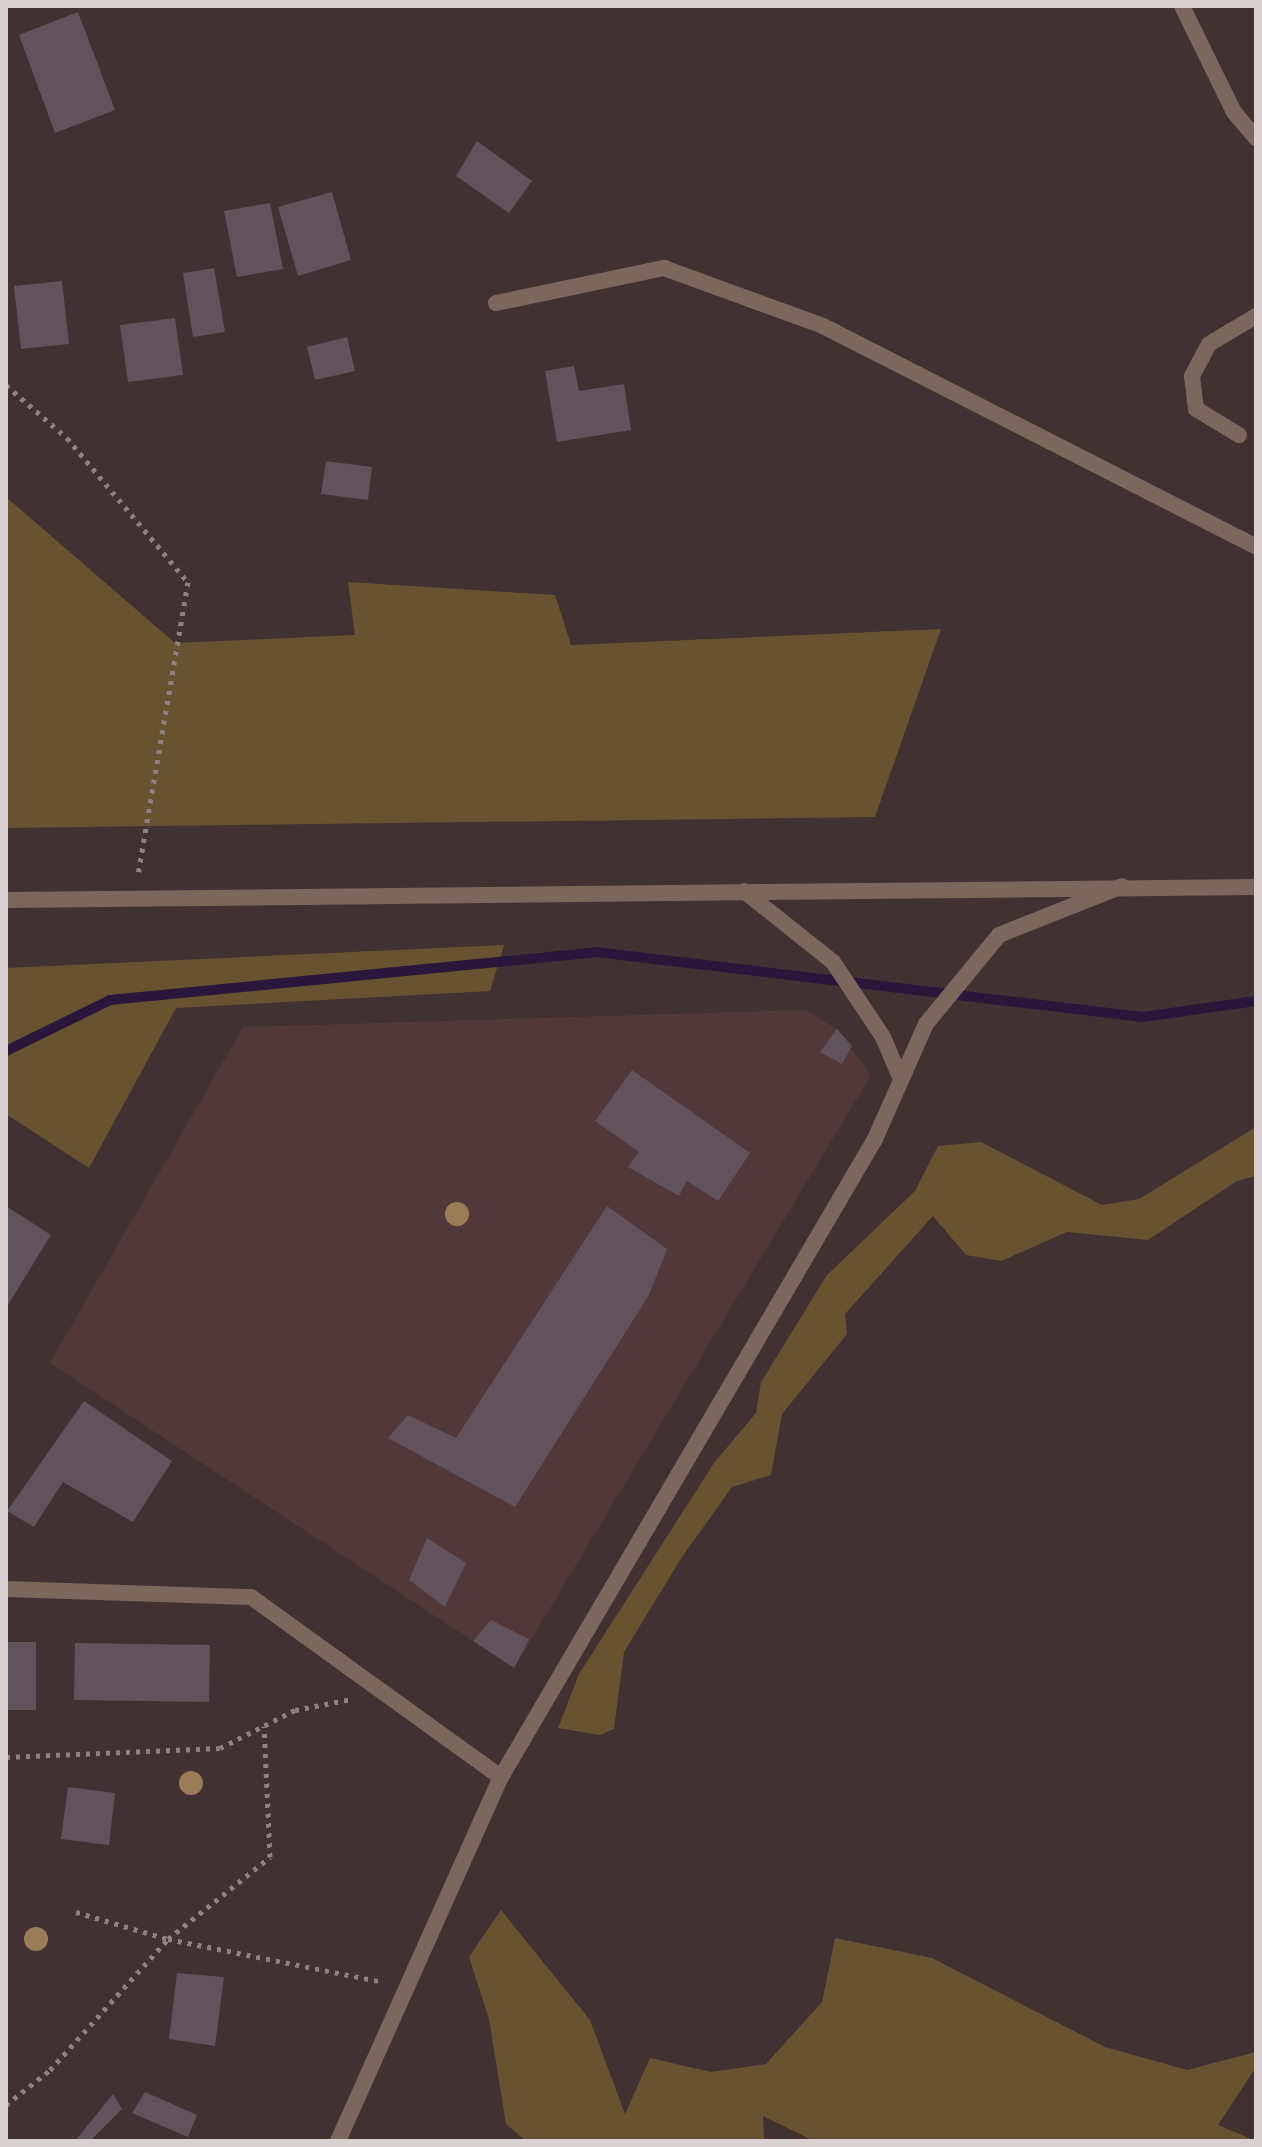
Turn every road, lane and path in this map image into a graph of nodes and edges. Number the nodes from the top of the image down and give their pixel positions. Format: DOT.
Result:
graph roads {
  1 [pos="1182,6"];
  2 [pos="1256,138"];
  3 [pos="496,303"];
  4 [pos="1256,316"];
  5 [pos="6,385"];
  6 [pos="1239,435"];
  7 [pos="1256,547"];
  8 [pos="1122,886"];
  9 [pos="1256,887"];
  10 [pos="744,891"];
  11 [pos="134,898"];
  12 [pos="6,900"];
  13 [pos="900,1077"];
  14 [pos="6,1589"];
  15 [pos="384,1693"];
  16 [pos="264,1726"];
  17 [pos="6,1757"];
  18 [pos="501,1777"];
  19 [pos="76,1912"];
  20 [pos="168,1939"];
  21 [pos="407,1987"];
  22 [pos="6,2105"];
  23 [pos="338,2141"];
  1 -- 2 [label="street"];
  3 -- 7 [label="street"];
  4 -- 6 [label="street"];
  5 -- 11 [label="path"];
  8 -- 9 [label="street"];
  8 -- 10 [label="street"];
  8 -- 13 [label="street"];
  10 -- 11 [label="street"];
  10 -- 13 [label="street"];
  11 -- 12 [label="street"];
  13 -- 18 [label="street"];
  14 -- 15 [label="street"];
  15 -- 16 [label="path"];
  15 -- 18 [label="street"];
  16 -- 17 [label="path"];
  16 -- 20 [label="path"];
  18 -- 21 [label="street"];
  19 -- 20 [label="path"];
  20 -- 21 [label="path"];
  20 -- 22 [label="path"];
  21 -- 23 [label="street"];
}
